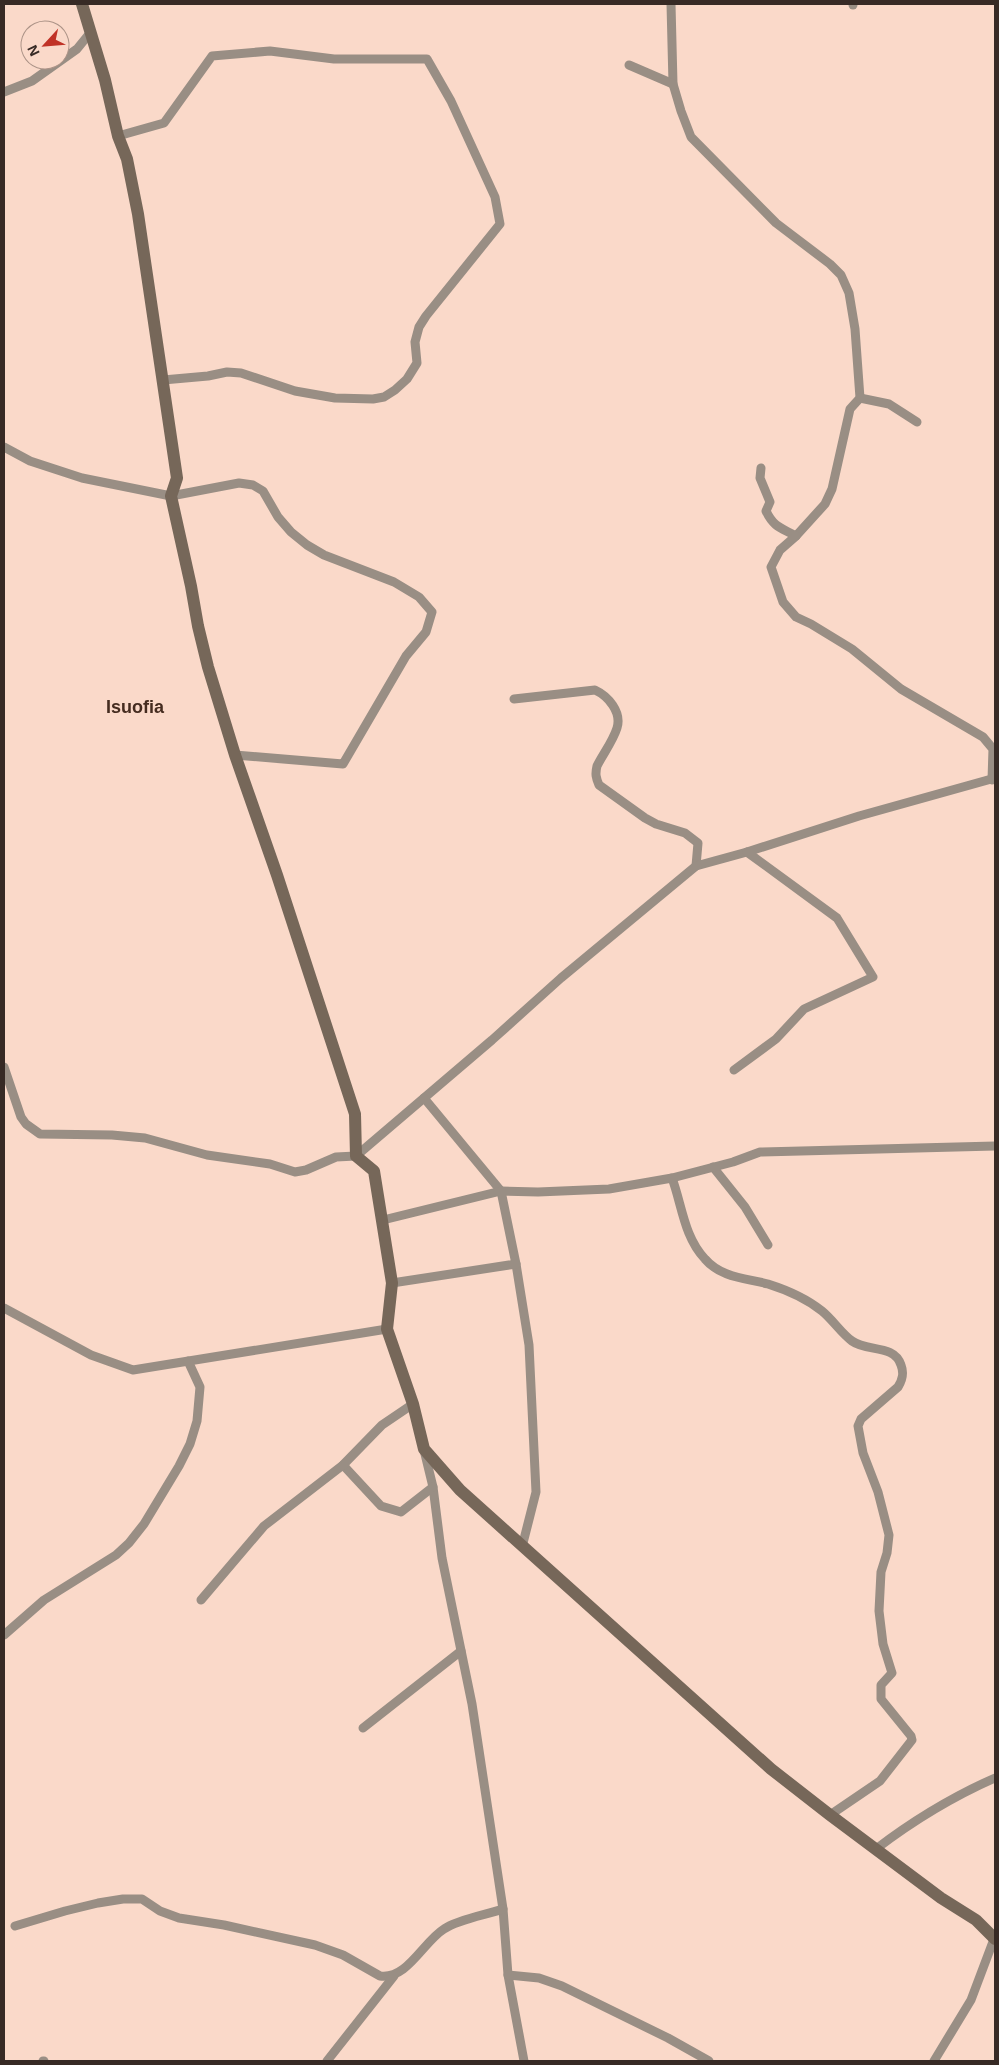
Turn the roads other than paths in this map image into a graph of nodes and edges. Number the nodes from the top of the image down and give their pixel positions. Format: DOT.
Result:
graph roads {
  1 [pos="82,4"];
  2 [pos="671,4"];
  3 [pos="90,33"];
  4 [pos="629,66"];
  5 [pos="673,84"];
  6 [pos="4,92"];
  7 [pos="118,136"];
  8 [pos="163,380"];
  9 [pos="860,398"];
  10 [pos="917,422"];
  11 [pos="4,448"];
  12 [pos="761,468"];
  13 [pos="171,496"];
  14 [pos="796,536"];
  15 [pos="514,699"];
  16 [pos="235,755"];
  17 [pos="994,779"];
  18 [pos="747,852"];
  19 [pos="696,866"];
  20 [pos="4,1066"];
  21 [pos="734,1070"];
  22 [pos="424,1098"];
  23 [pos="995,1146"];
  24 [pos="356,1156"];
  25 [pos="713,1167"];
  26 [pos="672,1178"];
  27 [pos="501,1191"];
  28 [pos="383,1220"];
  29 [pos="768,1245"];
  30 [pos="516,1264"];
  31 [pos="392,1283"];
  32 [pos="4,1308"];
  33 [pos="387,1328"];
  34 [pos="188,1361"];
  35 [pos="413,1404"];
  36 [pos="424,1450"];
  37 [pos="343,1465"];
  38 [pos="433,1486"];
  39 [pos="522,1546"];
  40 [pos="202,1600"];
  41 [pos="4,1635"];
  42 [pos="461,1651"];
  43 [pos="363,1728"];
  44 [pos="995,1778"];
  45 [pos="830,1815"];
  46 [pos="876,1849"];
  47 [pos="503,1909"];
  48 [pos="15,1926"];
  49 [pos="995,1939"];
  50 [pos="508,1975"];
  51 [pos="394,1976"];
  52 [pos="328,2061"];
  53 [pos="524,2061"];
  54 [pos="709,2061"];
  55 [pos="934,2061"];
  1 -- 3 [label="main road"];
  2 -- 5 [label="street"];
  3 -- 6 [label="street"];
  3 -- 7 [label="main road"];
  4 -- 5 [label="street"];
  5 -- 9 [label="street"];
  7 -- 8 [label="main road"];
  7 -- 8 [label="street"];
  8 -- 13 [label="main road"];
  9 -- 10 [label="street"];
  9 -- 14 [label="street"];
  11 -- 13 [label="street"];
  12 -- 14 [label="street"];
  13 -- 16 [label="main road"];
  13 -- 16 [label="street"];
  14 -- 17 [label="street"];
  15 -- 19 [label="street"];
  16 -- 24 [label="main road"];
  17 -- 18 [label="street"];
  18 -- 19 [label="street"];
  18 -- 21 [label="street"];
  19 -- 22 [label="street"];
  20 -- 24 [label="street"];
  22 -- 24 [label="street"];
  22 -- 27 [label="street"];
  23 -- 25 [label="street"];
  24 -- 28 [label="main road"];
  25 -- 26 [label="street"];
  25 -- 29 [label="street"];
  26 -- 27 [label="street"];
  26 -- 45 [label="street"];
  27 -- 28 [label="street"];
  27 -- 30 [label="street"];
  28 -- 31 [label="main road"];
  30 -- 31 [label="street"];
  30 -- 39 [label="street"];
  31 -- 33 [label="main road"];
  32 -- 34 [label="street"];
  33 -- 34 [label="street"];
  33 -- 35 [label="main road"];
  34 -- 41 [label="street"];
  35 -- 36 [label="main road"];
  35 -- 37 [label="street"];
  36 -- 38 [label="street"];
  36 -- 39 [label="main road"];
  37 -- 38 [label="street"];
  37 -- 40 [label="street"];
  38 -- 42 [label="street"];
  39 -- 45 [label="main road"];
  42 -- 43 [label="street"];
  42 -- 47 [label="street"];
  44 -- 46 [label="street"];
  45 -- 46 [label="main road"];
  46 -- 49 [label="main road"];
  47 -- 50 [label="street"];
  47 -- 51 [label="street"];
  48 -- 51 [label="street"];
  49 -- 55 [label="street"];
  50 -- 53 [label="street"];
  50 -- 54 [label="street"];
  51 -- 52 [label="street"];
}
